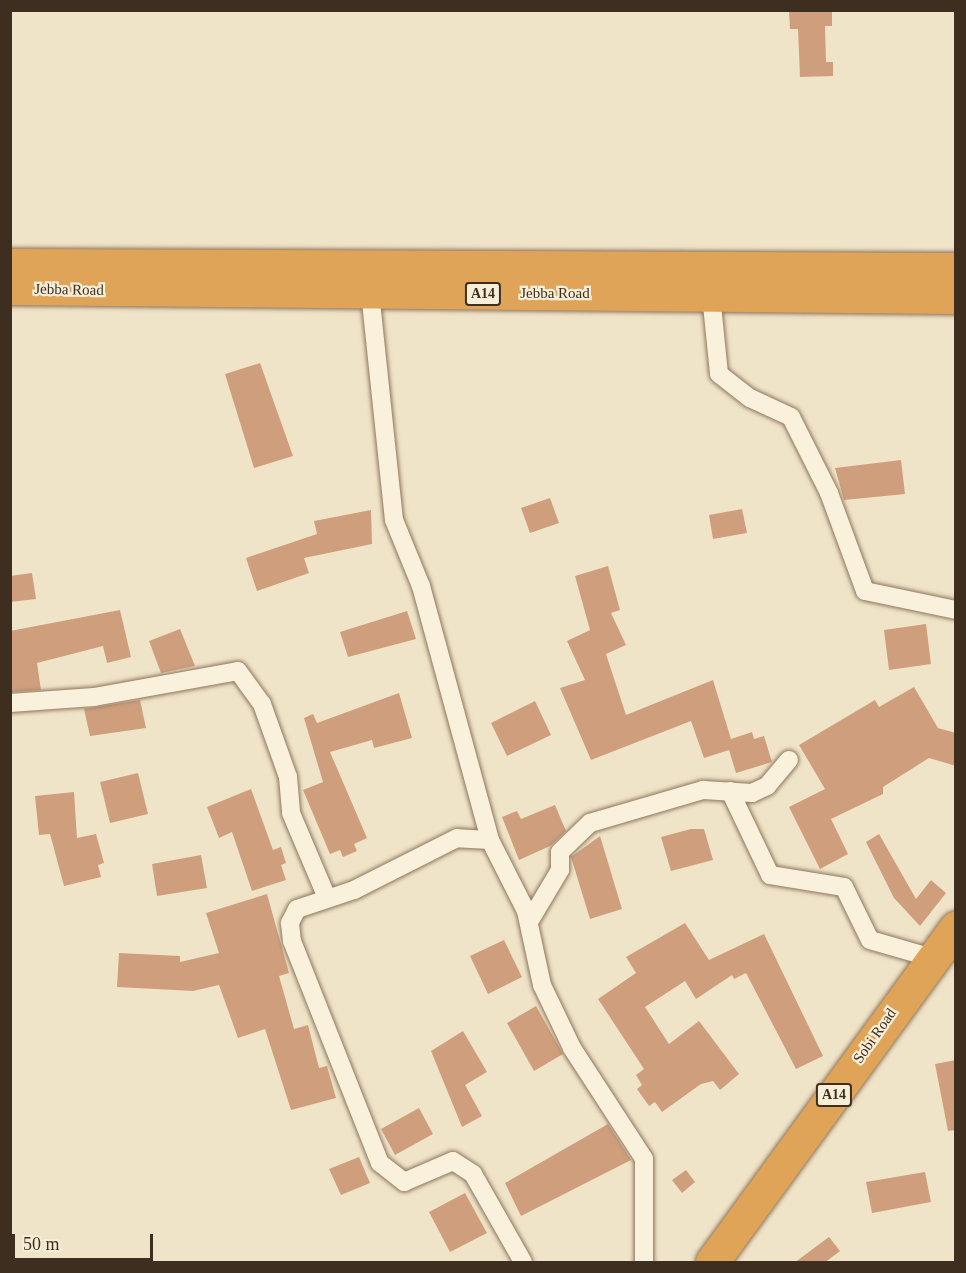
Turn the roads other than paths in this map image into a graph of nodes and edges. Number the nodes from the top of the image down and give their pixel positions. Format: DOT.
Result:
graph roads {
  1 [pos="10,265"];
  2 [pos="956,269"];
  3 [pos="10,288"];
  4 [pos="370,292"];
  5 [pos="711,296"];
  6 [pos="956,297"];
  7 [pos="956,610"];
  8 [pos="10,703"];
  9 [pos="789,760"];
  10 [pos="730,791"];
  11 [pos="490,840"];
  12 [pos="327,898"];
  13 [pos="529,922"];
  14 [pos="956,927"];
  15 [pos="929,957"];
  16 [pos="523,1263"];
  17 [pos="644,1263"];
  18 [pos="712,1263"];
  1 -- 2 [label="highway, A14"];
  3 -- 4 [label="highway, Jebba Road / A14"];
  4 -- 5 [label="highway, Jebba Road / A14"];
  4 -- 11 [label="street"];
  5 -- 6 [label="highway, Jebba Road / A14"];
  5 -- 7 [label="street"];
  8 -- 12 [label="street"];
  9 -- 10 [label="street"];
  10 -- 13 [label="street"];
  10 -- 15 [label="street"];
  11 -- 12 [label="street"];
  11 -- 13 [label="street"];
  12 -- 16 [label="street"];
  13 -- 17 [label="street"];
  14 -- 15 [label="highway, Sobi Road / A14"];
  15 -- 18 [label="highway, Sobi Road / A14"];
}
